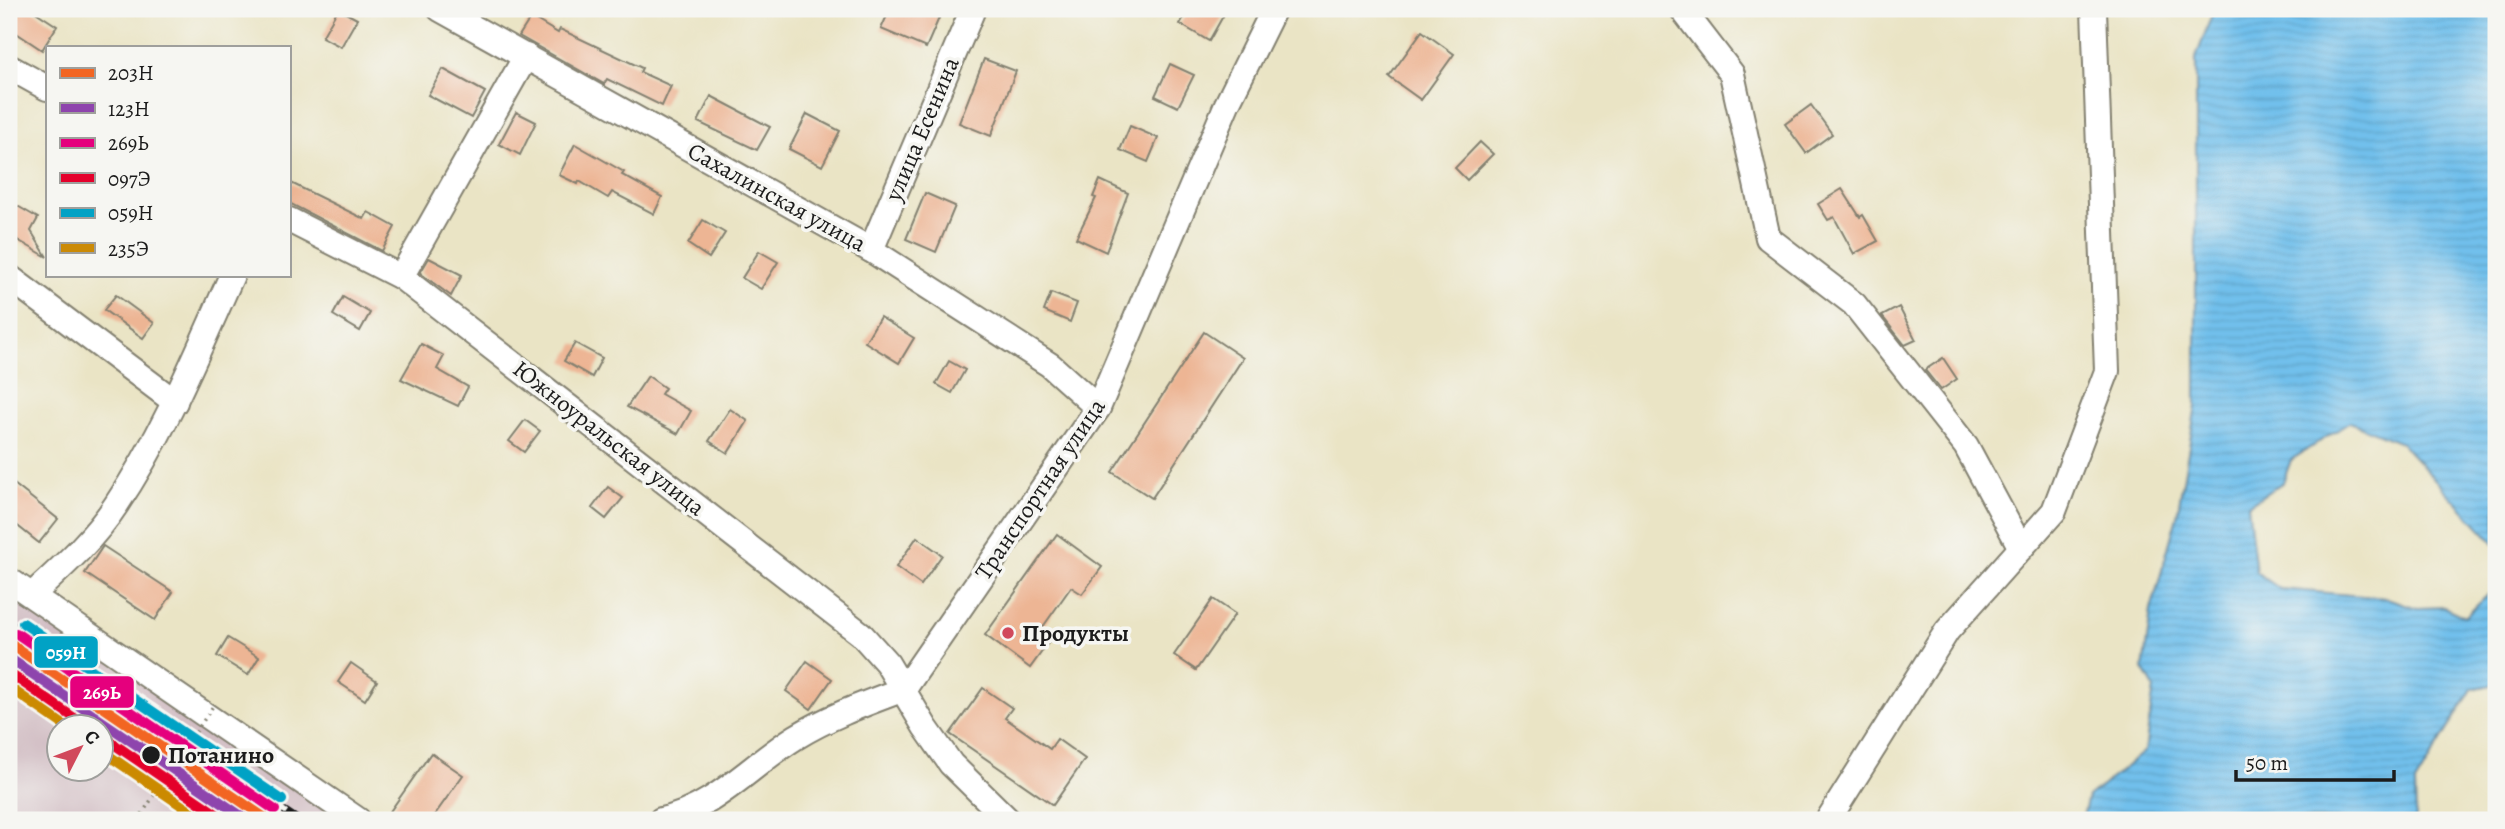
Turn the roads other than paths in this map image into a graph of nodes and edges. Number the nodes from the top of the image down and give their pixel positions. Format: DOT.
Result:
graph roads {
  1 [pos="440,9"];
  2 [pos="973,9"];
  3 [pos="1275,9"];
  4 [pos="1682,9"];
  5 [pos="2094,9"];
  6 [pos="526,56"];
  7 [pos="9,67"];
  8 [pos="46,87"];
  9 [pos="290,221"];
  10 [pos="871,250"];
  11 [pos="232,276"];
  12 [pos="9,277"];
  13 [pos="401,277"];
  14 [pos="175,402"];
  15 [pos="1098,408"];
  16 [pos="2021,548"];
  17 [pos="9,580"];
  18 [pos="32,595"];
  19 [pos="904,689"];
  20 [pos="358,820"];
  21 [pos="661,820"];
  22 [pos="1008,820"];
  23 [pos="1828,820"];
  1 -- 6 [label="street, Сахалинская улица"];
  2 -- 10 [label="street, улица Есенина"];
  3 -- 15 [label="street, Транспортная улица"];
  4 -- 16 [label="street"];
  5 -- 16 [label="street"];
  6 -- 10 [label="street, Сахалинская улица"];
  6 -- 13 [label="street"];
  7 -- 8 [label="street"];
  9 -- 13 [label="street, Южноуральская улица"];
  10 -- 15 [label="street, Сахалинская улица"];
  11 -- 14 [label="street"];
  12 -- 14 [label="street"];
  13 -- 19 [label="street, Южноуральская улица"];
  14 -- 18 [label="street"];
  15 -- 19 [label="street, Транспортная улица"];
  16 -- 23 [label="street"];
  17 -- 18 [label="street"];
  18 -- 20 [label="street"];
  19 -- 21 [label="street"];
  19 -- 22 [label="street"];
}
